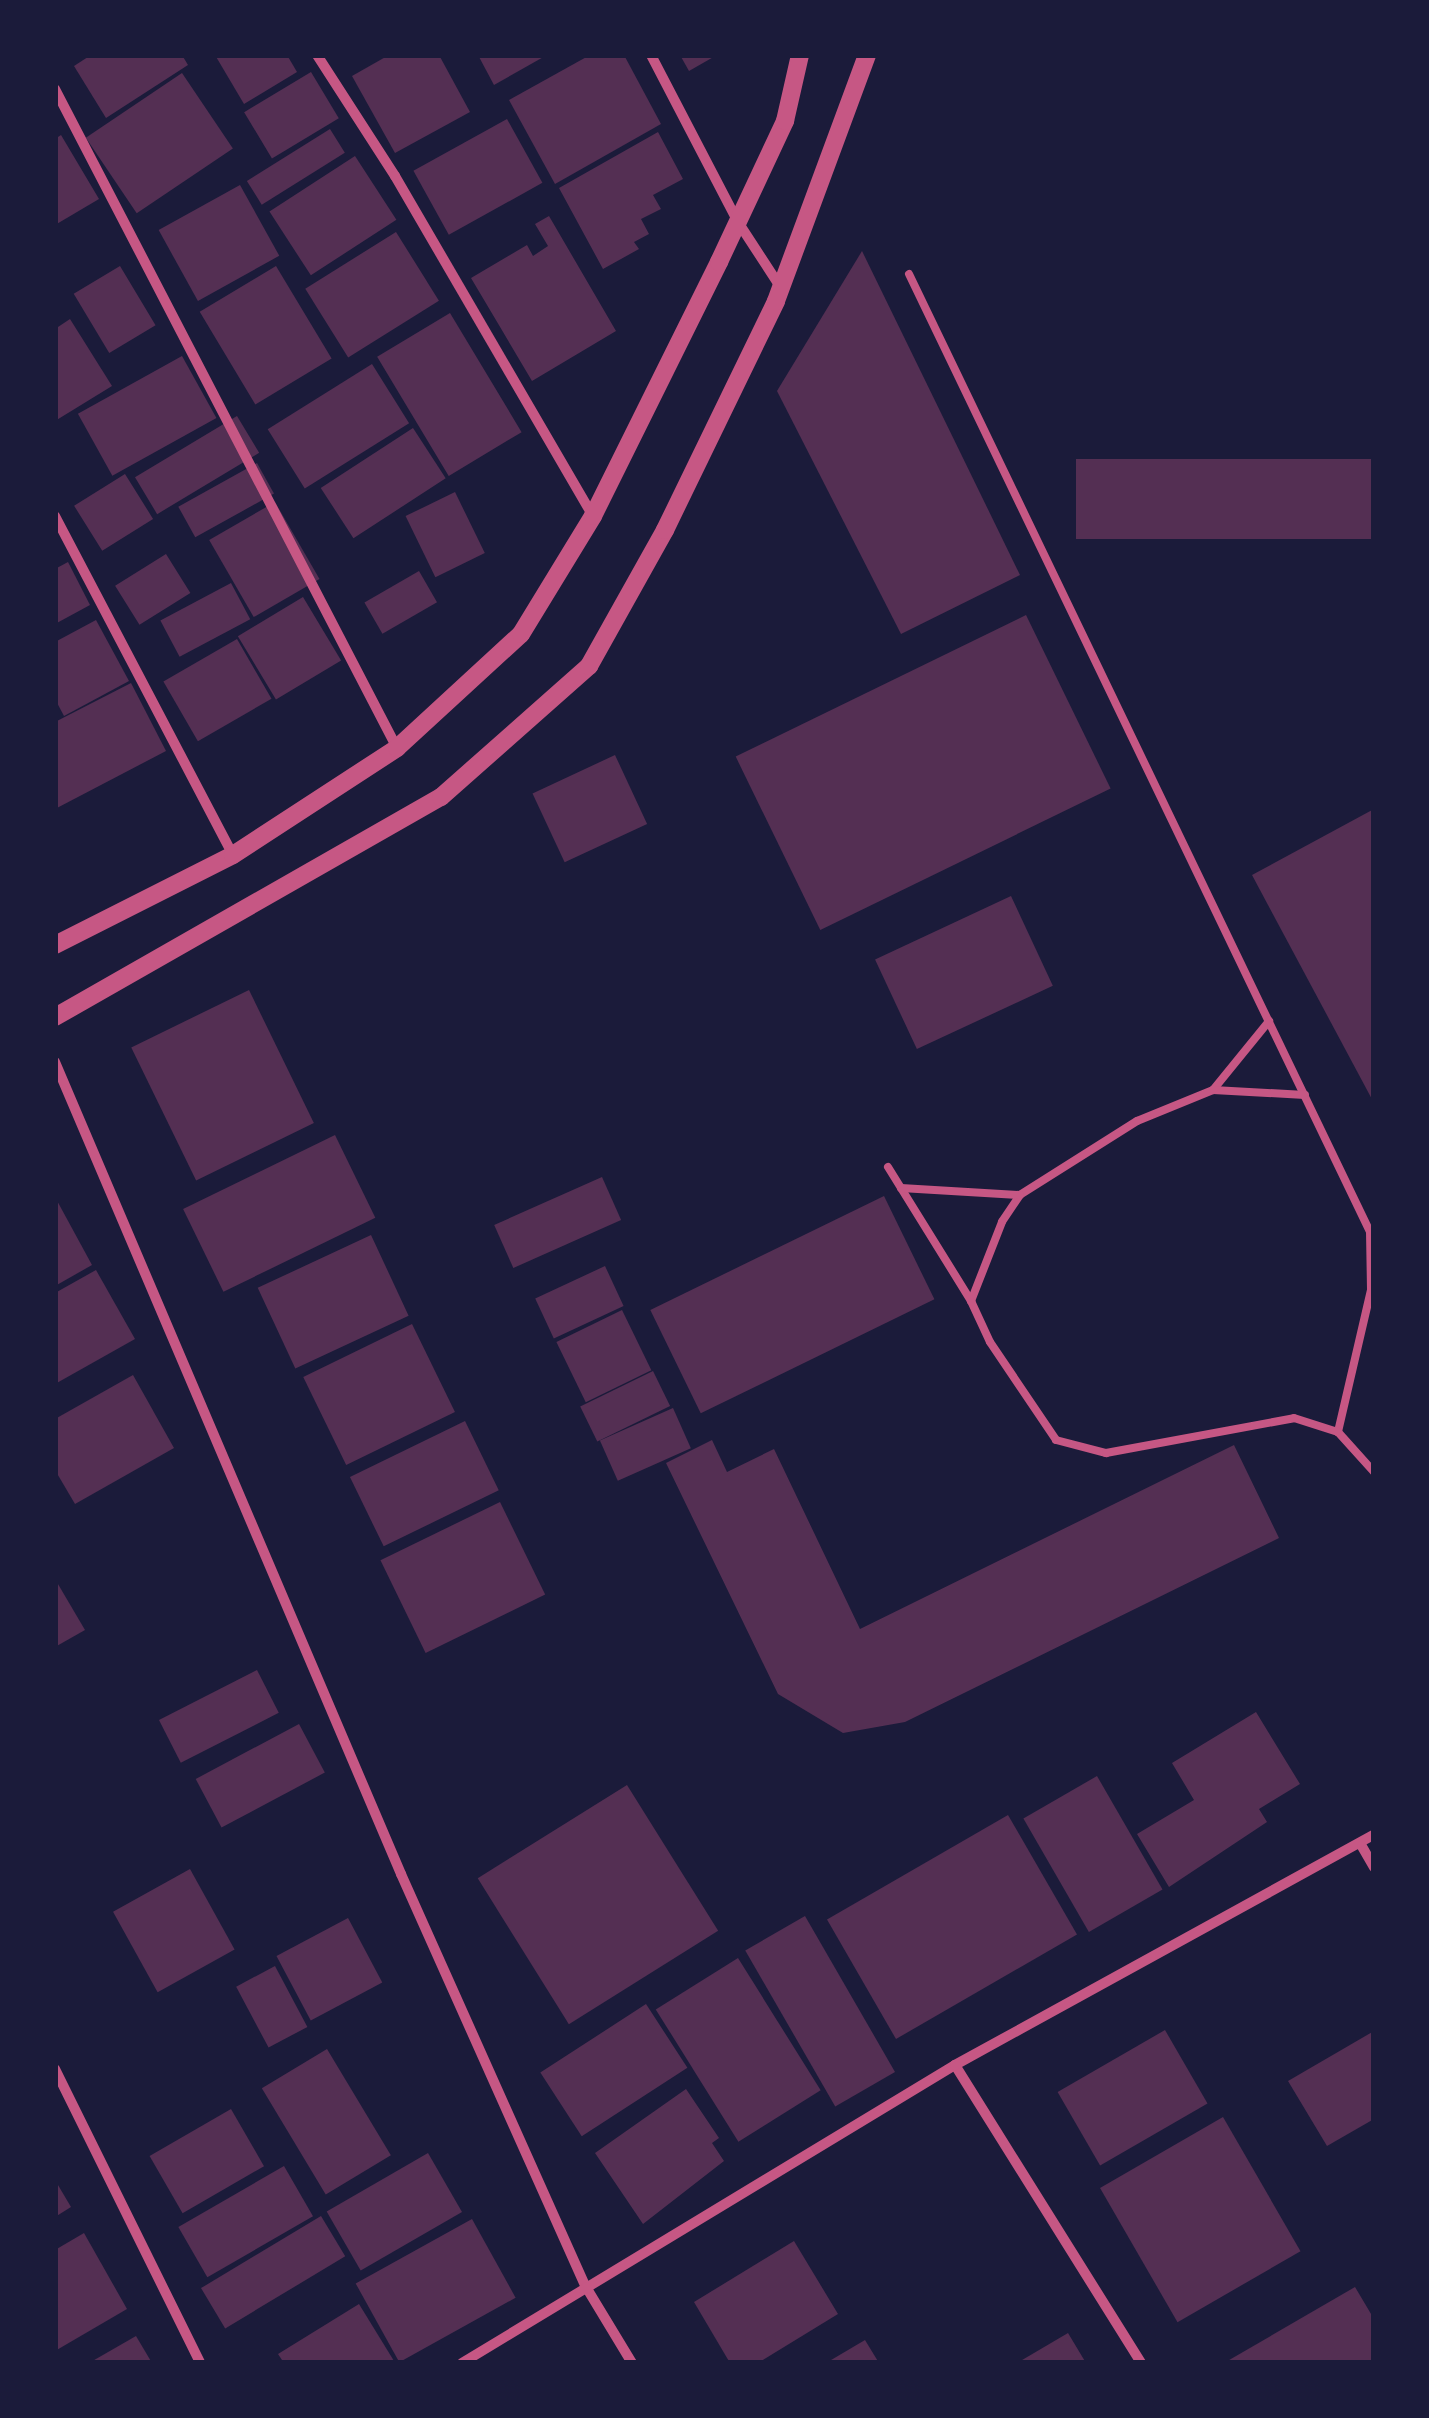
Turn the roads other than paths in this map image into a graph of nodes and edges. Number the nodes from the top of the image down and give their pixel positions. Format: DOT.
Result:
graph roads {
  1 [pos="317,55"];
  2 [pos="651,55"];
  3 [pos="800,55"];
  4 [pos="868,55"];
  5 [pos="55,89"];
  6 [pos="738,222"];
  7 [pos="909,274"];
  8 [pos="782,288"];
  9 [pos="55,516"];
  10 [pos="593,516"];
  11 [pos="397,748"];
  12 [pos="233,855"];
  13 [pos="55,945"];
  14 [pos="55,1016"];
  15 [pos="1269,1021"];
  16 [pos="55,1062"];
  17 [pos="1212,1090"];
  18 [pos="1304,1094"];
  19 [pos="888,1168"];
  20 [pos="901,1188"];
  21 [pos="1020,1195"];
  22 [pos="971,1301"];
  23 [pos="1338,1432"];
  24 [pos="1374,1472"];
  25 [pos="1374,1836"];
  26 [pos="1360,1843"];
  27 [pos="1374,1867"];
  28 [pos="955,2065"];
  29 [pos="55,2070"];
  30 [pos="586,2288"];
  31 [pos="200,2363"];
  32 [pos="462,2363"];
  33 [pos="632,2363"];
  34 [pos="1141,2363"];
  1 -- 10 [label="street"];
  2 -- 6 [label="street"];
  3 -- 6 [label="street"];
  4 -- 8 [label="street"];
  5 -- 11 [label="street"];
  6 -- 8 [label="street"];
  6 -- 10 [label="street"];
  7 -- 15 [label="lane"];
  8 -- 14 [label="street"];
  9 -- 12 [label="street"];
  10 -- 11 [label="street"];
  11 -- 12 [label="street"];
  12 -- 13 [label="street"];
  15 -- 17 [label="lane"];
  15 -- 18 [label="lane"];
  16 -- 30 [label="street"];
  17 -- 18 [label="lane"];
  17 -- 21 [label="lane"];
  18 -- 23 [label="lane"];
  19 -- 20 [label="lane"];
  20 -- 21 [label="lane"];
  20 -- 22 [label="lane"];
  21 -- 22 [label="lane"];
  22 -- 23 [label="lane"];
  23 -- 24 [label="lane"];
  25 -- 26 [label="street"];
  26 -- 27 [label="street"];
  26 -- 28 [label="street"];
  28 -- 30 [label="street"];
  28 -- 34 [label="street"];
  29 -- 31 [label="street"];
  30 -- 32 [label="street"];
  30 -- 33 [label="street"];
}
